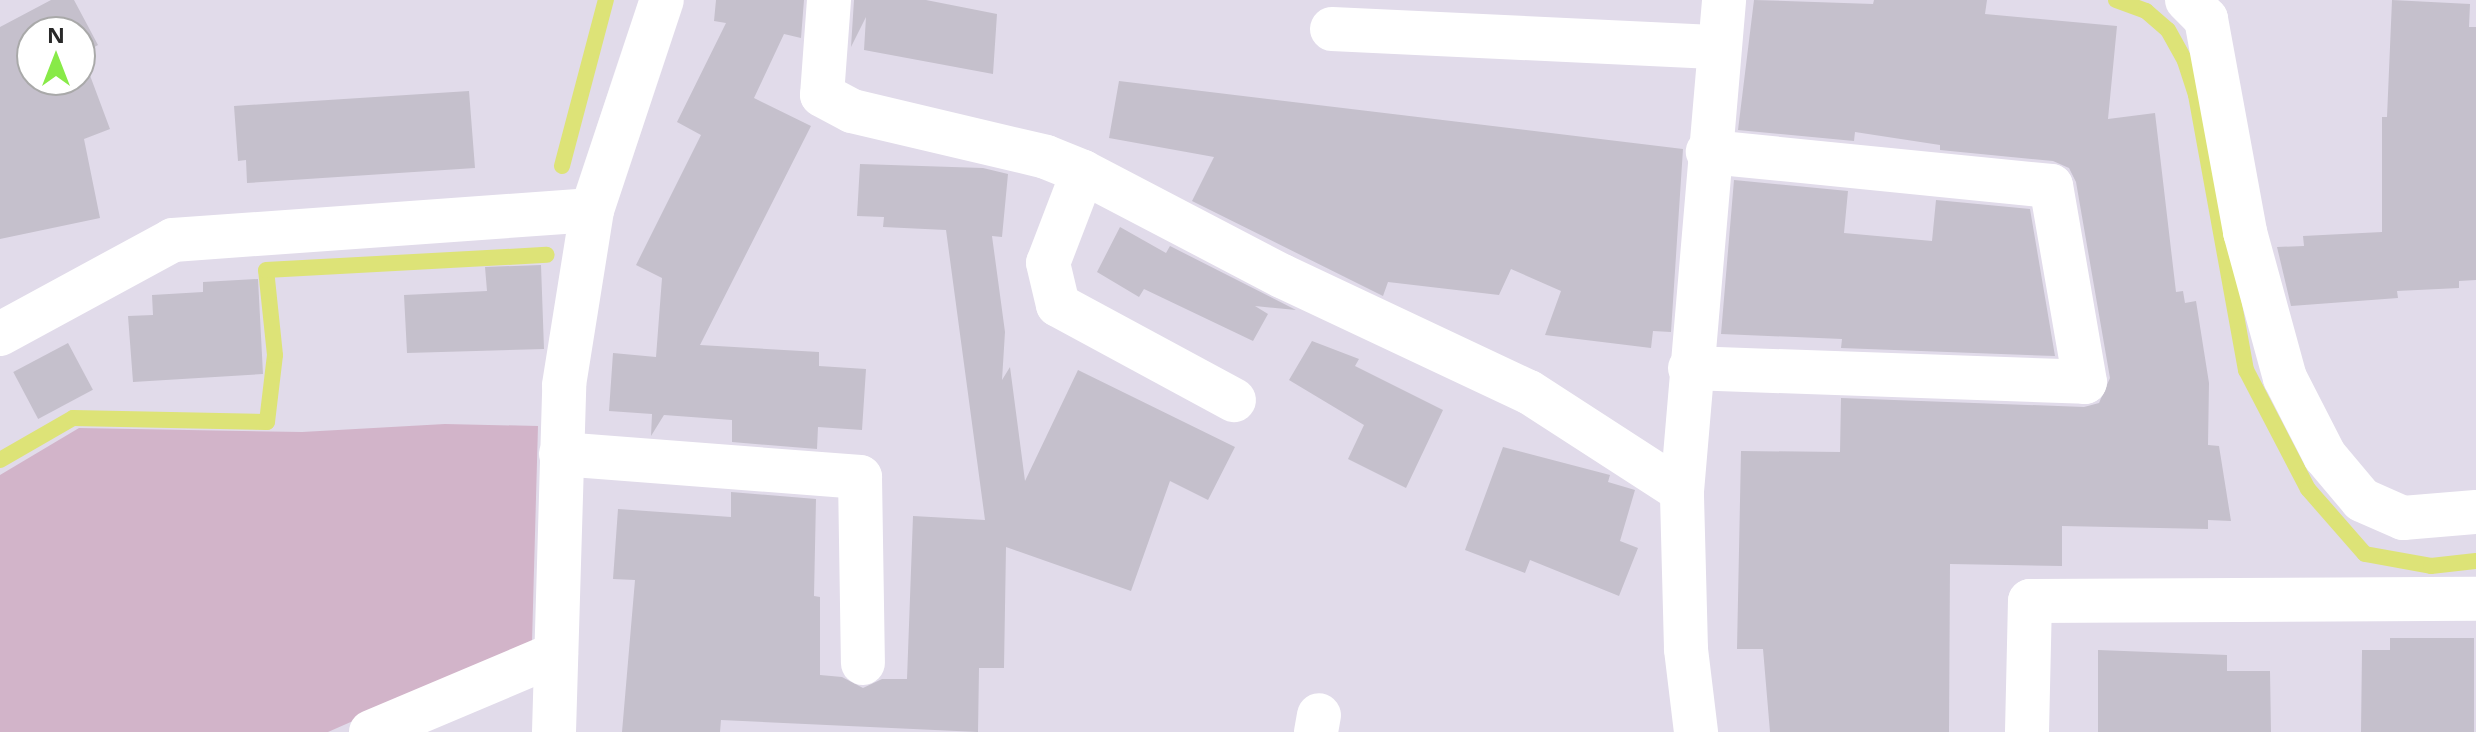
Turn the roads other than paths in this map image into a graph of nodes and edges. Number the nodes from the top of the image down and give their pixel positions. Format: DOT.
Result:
graph roads {
  1 [pos="662,0"];
  2 [pos="829,0"];
  3 [pos="1724,0"];
  4 [pos="2187,0"];
  5 [pos="1332,29"];
  6 [pos="1719,47"];
  7 [pos="1708,152"];
  8 [pos="1083,172"];
  9 [pos="592,210"];
  10 [pos="0,334"];
  11 [pos="1690,368"];
  12 [pos="1234,400"];
  13 [pos="561,454"];
  14 [pos="1682,491"];
  15 [pos="2476,512"];
  16 [pos="2476,599"];
  17 [pos="556,654"];
  18 [pos="863,663"];
  19 [pos="406,722"];
  20 [pos="371,732"];
  21 [pos="554,732"];
  22 [pos="1696,732"];
  23 [pos="2027,732"];
  1 -- 9 [label="street"];
  2 -- 8 [label="street"];
  3 -- 6 [label="street"];
  4 -- 15 [label="street"];
  5 -- 6 [label="street"];
  6 -- 7 [label="street"];
  7 -- 11 [label="street"];
  7 -- 11 [label="street"];
  8 -- 12 [label="street"];
  8 -- 14 [label="street"];
  9 -- 10 [label="street"];
  9 -- 13 [label="street"];
  11 -- 14 [label="street"];
  13 -- 17 [label="street"];
  13 -- 18 [label="street"];
  14 -- 22 [label="street"];
  16 -- 23 [label="street"];
  17 -- 19 [label="street"];
  17 -- 21 [label="street"];
  19 -- 20 [label="street"];
}
